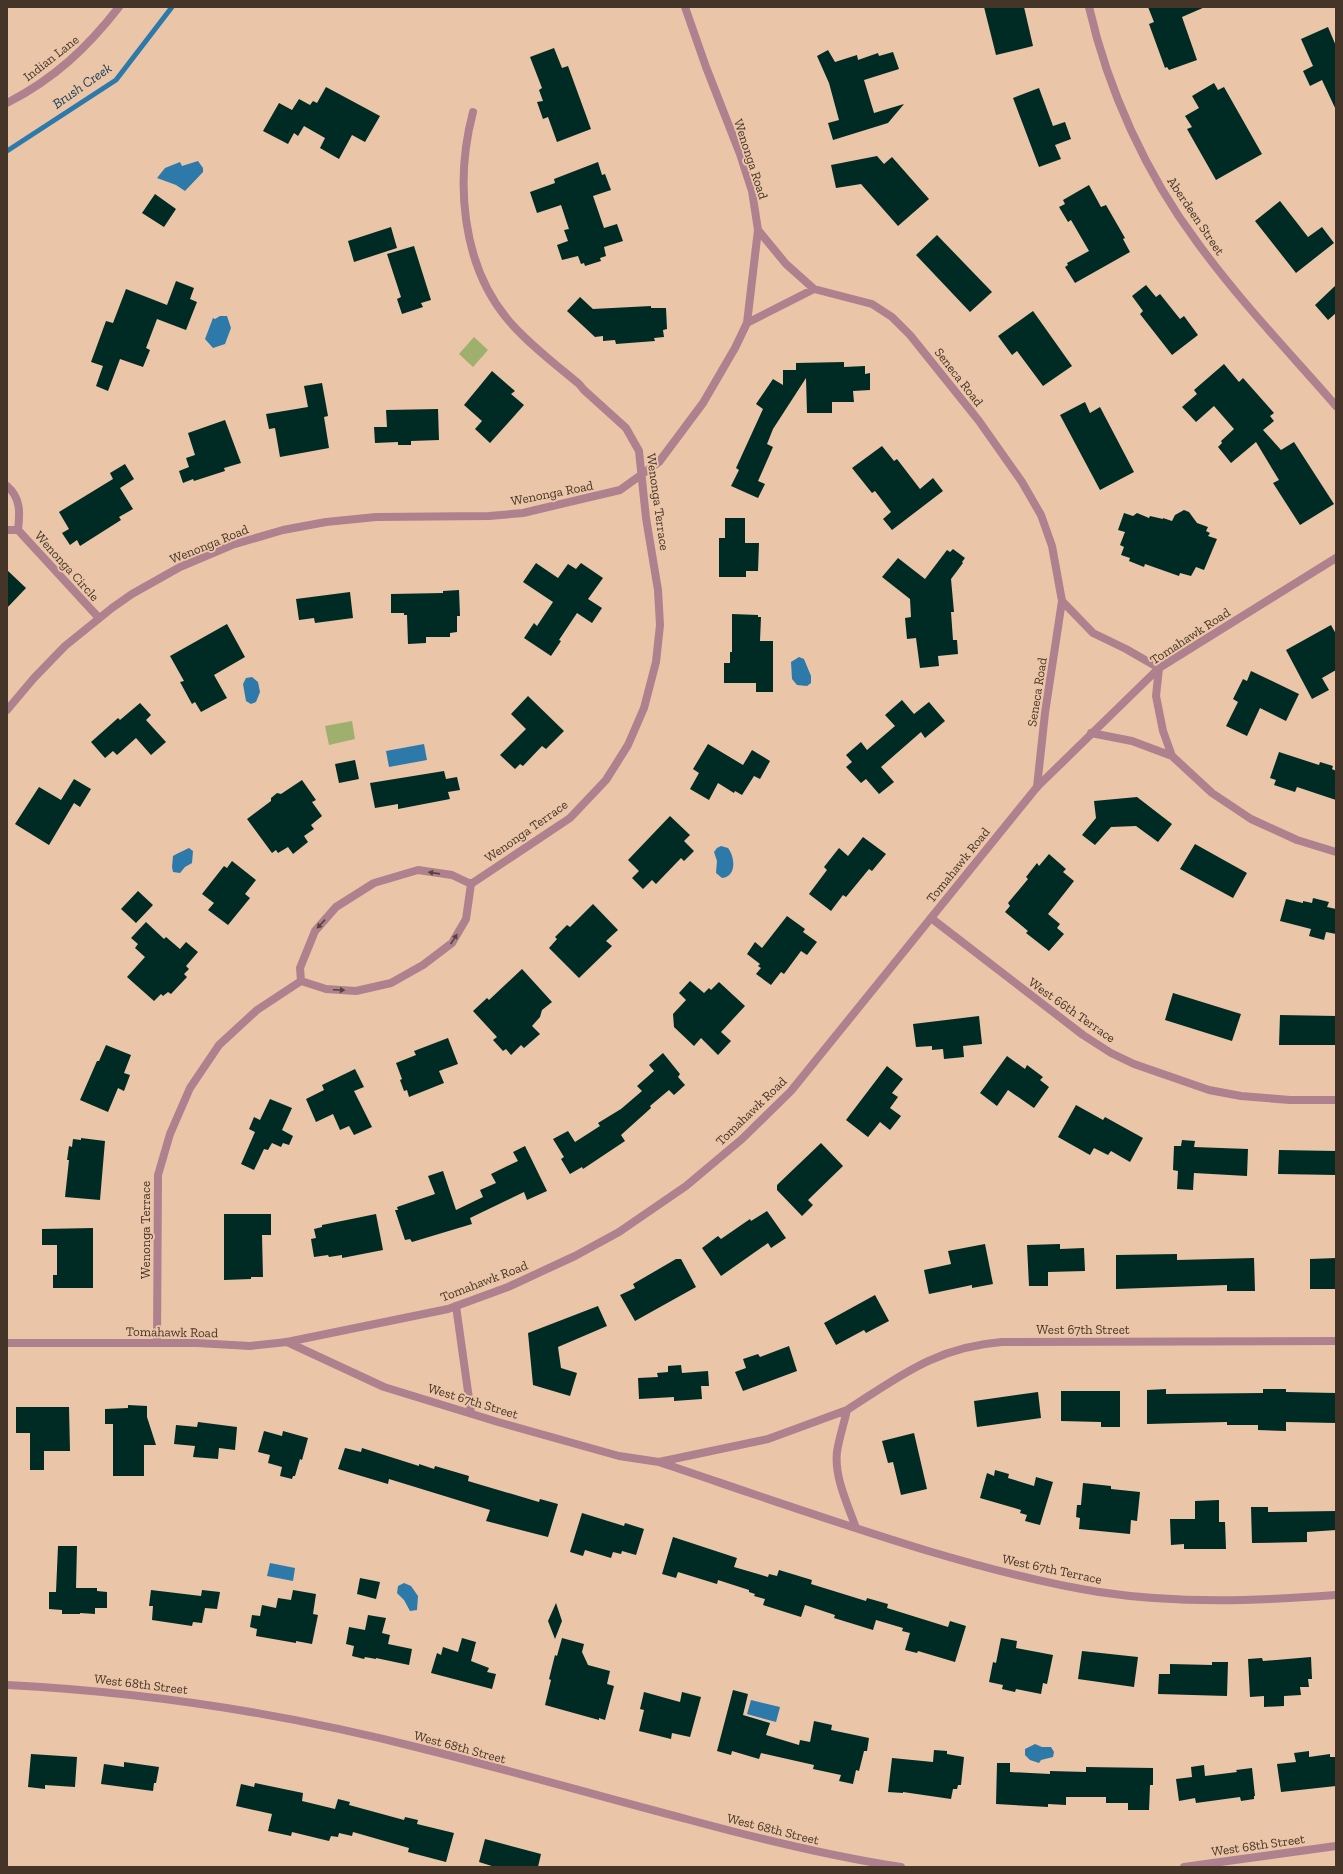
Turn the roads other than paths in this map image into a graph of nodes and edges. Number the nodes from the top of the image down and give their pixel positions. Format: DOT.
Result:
graph roads {
  1 [pos="119,7"];
  2 [pos="685,7"];
  3 [pos="1090,7"];
  4 [pos="7,103"];
  5 [pos="473,112"];
  6 [pos="758,230"];
  7 [pos="814,289"];
  8 [pos="747,323"];
  9 [pos="1336,406"];
  10 [pos="642,474"];
  11 [pos="7,486"];
  12 [pos="7,530"];
  13 [pos="18,530"];
  14 [pos="1336,558"];
  15 [pos="1062,601"];
  16 [pos="99,618"];
  17 [pos="1159,668"];
  18 [pos="7,710"];
  19 [pos="1091,733"];
  20 [pos="1172,756"];
  21 [pos="1037,787"];
  22 [pos="1336,852"];
  23 [pos="471,884"];
  24 [pos="931,918"];
  25 [pos="302,981"];
  26 [pos="1336,1100"];
  27 [pos="456,1306"];
  28 [pos="1336,1341"];
  29 [pos="287,1342"];
  30 [pos="7,1343"];
  31 [pos="157,1344"];
  32 [pos="847,1410"];
  33 [pos="471,1413"];
  34 [pos="659,1462"];
  35 [pos="773,1500"];
  36 [pos="856,1528"];
  37 [pos="1336,1596"];
  38 [pos="7,1685"];
  39 [pos="1336,1846"];
  40 [pos="901,1867"];
  41 [pos="1184,1867"];
  1 -- 4 [label="street, Indian Lane"];
  2 -- 6 [label="street, Wenonga Road"];
  3 -- 9 [label="street, Aberdeen Street"];
  5 -- 10 [label="street, Wenonga Terrace"];
  6 -- 7 [label="street"];
  6 -- 8 [label="street, Wenonga Road"];
  7 -- 8 [label="street"];
  7 -- 15 [label="street, Seneca Road"];
  8 -- 10 [label="street, Wenonga Road"];
  10 -- 16 [label="street, Wenonga Road"];
  10 -- 23 [label="street, Wenonga Terrace"];
  11 -- 13 [label="street, Wenonga Circle"];
  12 -- 13 [label="street, Wenonga Circle"];
  13 -- 16 [label="street, Wenonga Circle"];
  14 -- 17 [label="street, Tomahawk Road"];
  15 -- 17 [label="street"];
  15 -- 21 [label="street, Seneca Road"];
  16 -- 18 [label="street, Wenonga Road"];
  17 -- 19 [label="street, Tomahawk Road"];
  17 -- 20 [label="street"];
  19 -- 20 [label="street"];
  19 -- 21 [label="street, Tomahawk Road"];
  20 -- 22 [label="street"];
  21 -- 24 [label="street, Tomahawk Road"];
  25 -- 23 [label="street, one-way"];
  23 -- 25 [label="street, one-way"];
  24 -- 26 [label="street, West 66th Terrace"];
  24 -- 27 [label="street, Tomahawk Road"];
  25 -- 31 [label="street, Wenonga Terrace"];
  27 -- 29 [label="street, Tomahawk Road"];
  27 -- 33 [label="street"];
  28 -- 32 [label="street, West 67th Street"];
  29 -- 31 [label="street, Tomahawk Road"];
  29 -- 33 [label="street, West 67th Street"];
  30 -- 31 [label="street, Tomahawk Road"];
  32 -- 34 [label="street, West 67th Street"];
  32 -- 36 [label="street"];
  33 -- 34 [label="street, West 67th Street"];
  34 -- 35 [label="street, West 67th Street"];
  35 -- 36 [label="street, West 67th Terrace"];
  36 -- 37 [label="street, West 67th Terrace"];
  38 -- 40 [label="street, West 68th Street"];
  39 -- 41 [label="street, West 68th Street"];
}
